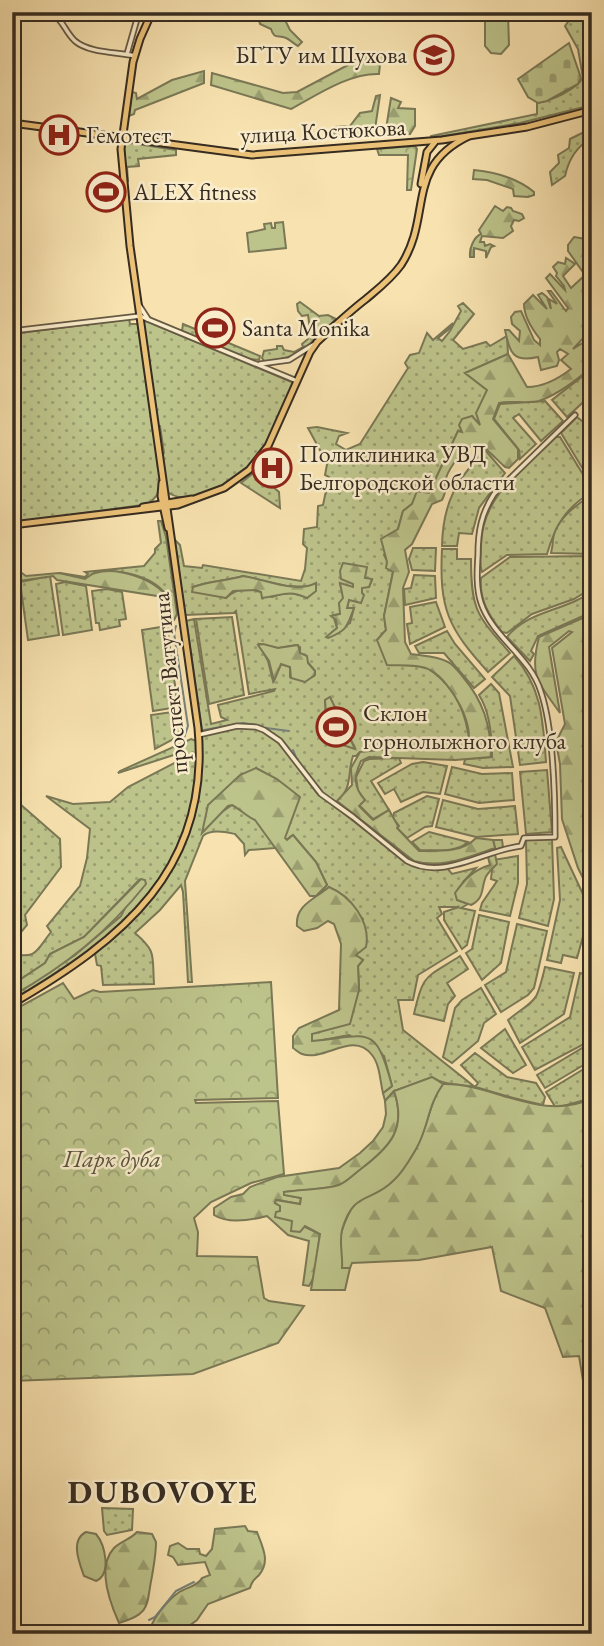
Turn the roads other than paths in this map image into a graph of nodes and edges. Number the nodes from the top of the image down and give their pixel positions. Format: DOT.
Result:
graph roads {
  1 [pos="50,12"];
  2 [pos="153,12"];
  3 [pos="139,14"];
  4 [pos="135,53"];
  5 [pos="127,54"];
  6 [pos="592,110"];
  7 [pos="12,123"];
  8 [pos="121,136"];
  9 [pos="468,136"];
  10 [pos="440,140"];
  11 [pos="409,144"];
  12 [pos="447,148"];
  13 [pos="426,155"];
  14 [pos="436,158"];
  15 [pos="423,185"];
  16 [pos="138,303"];
  17 [pos="129,316"];
  18 [pos="140,316"];
  19 [pos="148,319"];
  20 [pos="12,331"];
  21 [pos="317,342"];
  22 [pos="257,364"];
  23 [pos="297,381"];
  24 [pos="575,415"];
  25 [pos="166,507"];
  26 [pos="12,525"];
  27 [pos="198,735"];
  28 [pos="12,1004"];
  1 -- 5 [label="street"];
  2 -- 4 [label="main road, проспект Ватутина"];
  3 -- 5 [label="street"];
  4 -- 5 [label="street"];
  4 -- 8 [label="main road, проспект Ватутина"];
  6 -- 9 [label="main road, улица Костюкова"];
  7 -- 8 [label="main road, улица Костюкова"];
  8 -- 11 [label="main road, улица Костюкова"];
  8 -- 16 [label="main road, проспект Ватутина"];
  9 -- 10 [label="main road, улица Костюкова"];
  9 -- 12 [label="main road"];
  10 -- 11 [label="main road, улица Костюкова"];
  10 -- 12 [label="main road"];
  10 -- 13 [label="main road"];
  11 -- 13 [label="main road"];
  12 -- 14 [label="main road"];
  13 -- 14 [label="main road"];
  13 -- 15 [label="main road"];
  14 -- 15 [label="main road"];
  15 -- 21 [label="main road"];
  16 -- 17 [label="street"];
  16 -- 18 [label="main road, проспект Ватутина"];
  16 -- 19 [label="street"];
  17 -- 18 [label="street"];
  17 -- 20 [label="street"];
  18 -- 19 [label="street"];
  18 -- 25 [label="main road, проспект Ватутина"];
  19 -- 22 [label="street"];
  21 -- 22 [label="street"];
  21 -- 23 [label="main road"];
  22 -- 23 [label="street"];
  23 -- 25 [label="main road"];
  24 -- 27 [label="street"];
  25 -- 26 [label="main road"];
  25 -- 27 [label="main road, проспект Ватутина"];
  27 -- 28 [label="main road, проспект Ватутина"];
}
